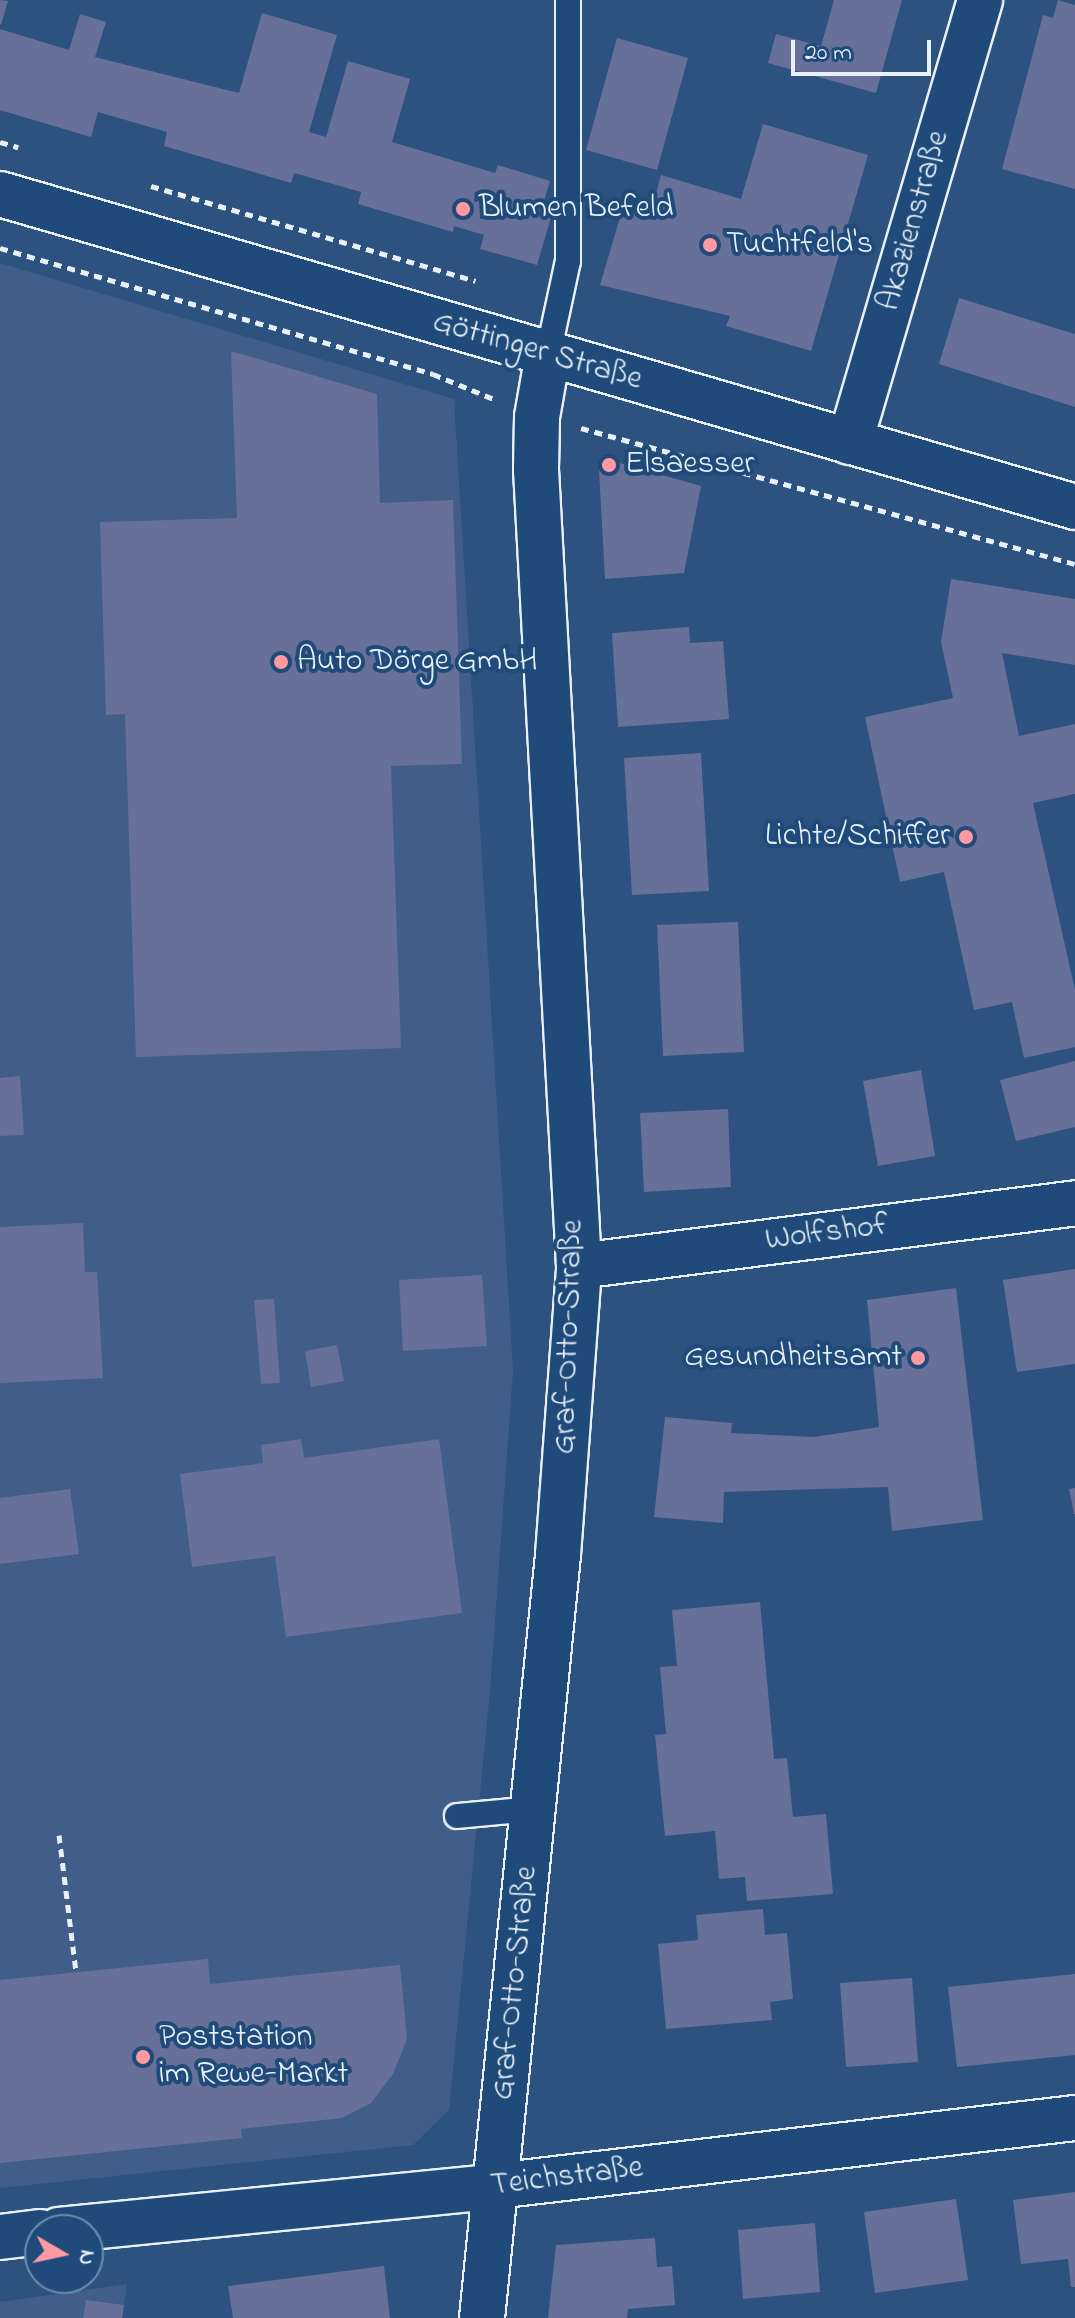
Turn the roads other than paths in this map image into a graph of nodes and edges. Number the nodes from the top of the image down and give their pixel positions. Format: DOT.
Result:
graph roads {
  1 [pos="568,0"];
  2 [pos="980,0"];
  3 [pos="0,194"];
  4 [pos="548,354"];
  5 [pos="850,442"];
  6 [pos="1075,507"];
  7 [pos="1075,1203"];
  8 [pos="579,1266"];
  9 [pos="533,1809"];
  10 [pos="457,1816"];
  11 [pos="1075,2118"];
  12 [pos="496,2186"];
  13 [pos="104,2225"];
  14 [pos="24,2234"];
  15 [pos="0,2237"];
  16 [pos="482,2318"];
  1 -- 4 [label="lane"];
  2 -- 5 [label="street, Akazienstraße"];
  3 -- 4 [label="street, Göttinger Straße"];
  4 -- 5 [label="street, Göttinger Straße"];
  4 -- 8 [label="street, Graf-Otto-Straße"];
  5 -- 6 [label="street, Göttinger Straße"];
  7 -- 8 [label="street, Wolfshof"];
  8 -- 9 [label="street, Graf-Otto-Straße"];
  9 -- 10 [label="lane"];
  9 -- 12 [label="street, Graf-Otto-Straße"];
  11 -- 12 [label="street, Teichstraße"];
  12 -- 13 [label="street, Teichstraße"];
  12 -- 16 [label="street, Graf-Otto-Straße"];
  14 -- 15 [label="street"];
}
